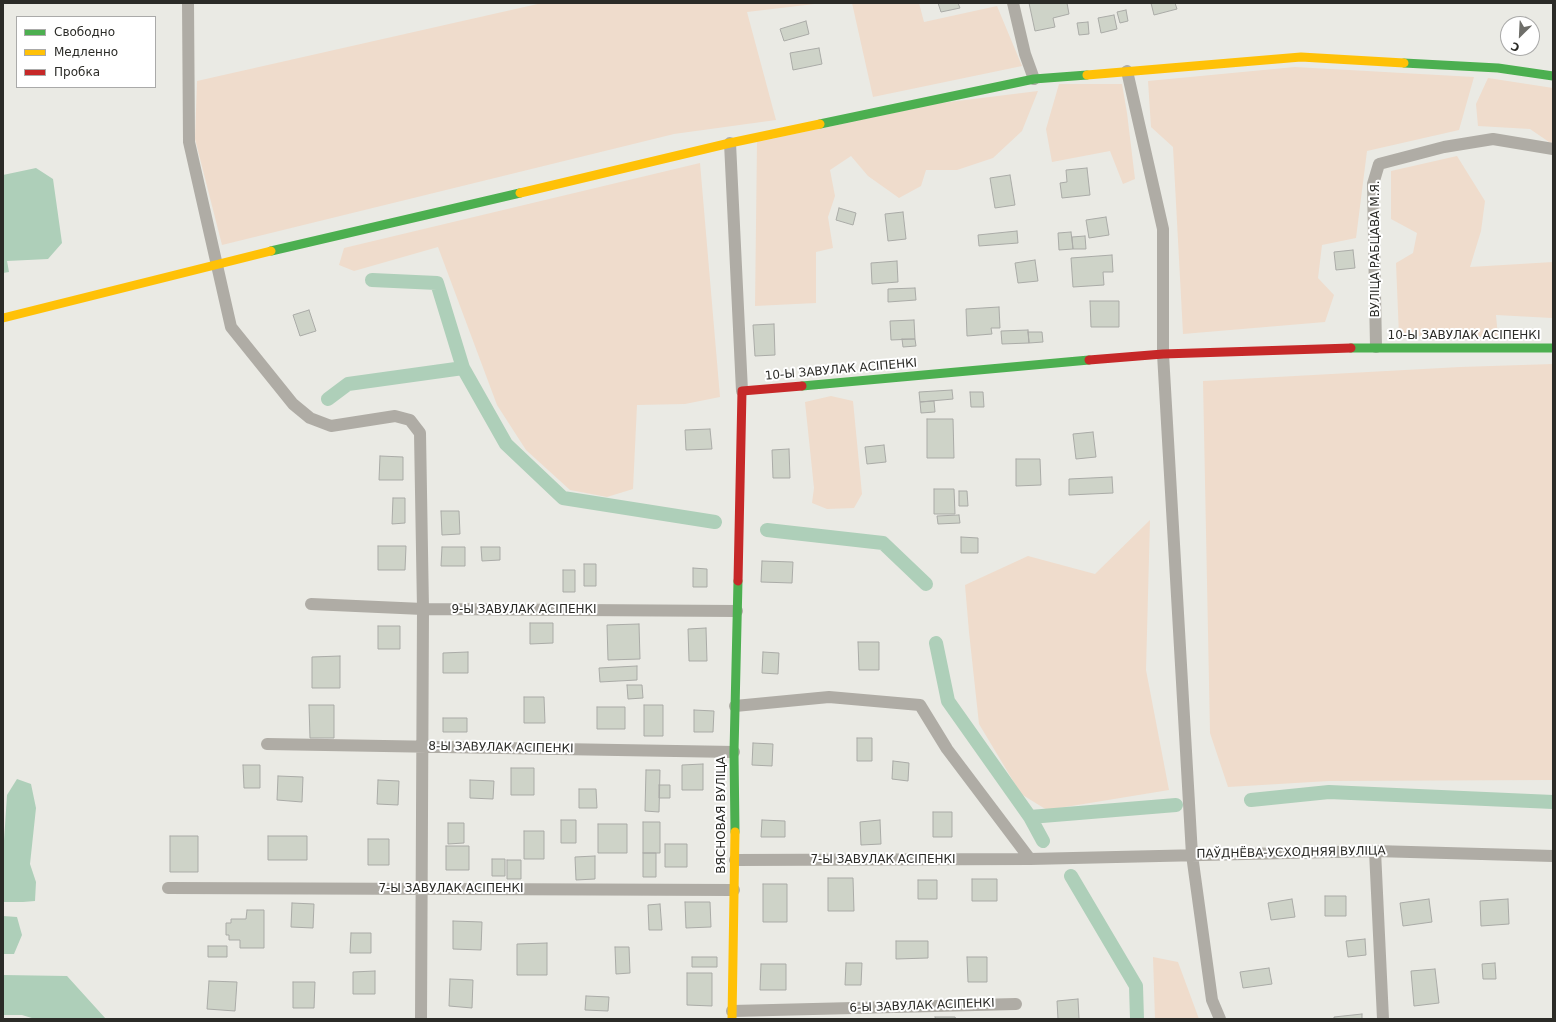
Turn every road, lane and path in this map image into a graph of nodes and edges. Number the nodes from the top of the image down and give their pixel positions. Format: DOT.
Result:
graph roads {
  1 [pos="188,3"];
  2 [pos="1013,3"];
  3 [pos="1127,71"];
  4 [pos="1553,76"];
  5 [pos="1034,79"];
  6 [pos="730,143"];
  7 [pos="1553,149"];
  8 [pos="217,264"];
  9 [pos="3,318"];
  10 [pos="1376,347"];
  11 [pos="1553,348"];
  12 [pos="1163,354"];
  13 [pos="742,391"];
  14 [pos="311,604"];
  15 [pos="423,609"];
  16 [pos="737,611"];
  17 [pos="735,706"];
  18 [pos="267,744"];
  19 [pos="422,747"];
  20 [pos="734,752"];
  21 [pos="1375,851"];
  22 [pos="1192,855"];
  23 [pos="1553,856"];
  24 [pos="1030,859"];
  25 [pos="735,860"];
  26 [pos="168,888"];
  27 [pos="422,889"];
  28 [pos="734,890"];
  29 [pos="1016,1004"];
  30 [pos="732,1015"];
  31 [pos="421,1019"];
  32 [pos="1220,1019"];
  33 [pos="1383,1019"];
  1 -- 8 [label="street"];
  2 -- 5 [label="street"];
  3 -- 4 [label="street"];
  3 -- 5 [label="street"];
  3 -- 12 [label="street"];
  5 -- 6 [label="street"];
  6 -- 8 [label="street"];
  6 -- 13 [label="street"];
  7 -- 10 [label="street, ВУЛІЦА РАБЦАВА М.Я."];
  8 -- 9 [label="street"];
  8 -- 15 [label="street"];
  10 -- 11 [label="street, 10-Ы ЗАВУЛАК АСІПЕНКІ"];
  10 -- 12 [label="street"];
  12 -- 13 [label="street, 10-Ы ЗАВУЛАК АСІПЕНКІ"];
  12 -- 22 [label="street"];
  13 -- 16 [label="street"];
  14 -- 15 [label="street, 9-Ы ЗАВУЛАК АСІПЕНКІ"];
  15 -- 16 [label="street, 9-Ы ЗАВУЛАК АСІПЕНКІ"];
  15 -- 19 [label="street"];
  16 -- 17 [label="street, ВЯСНОВАЯ ВУЛІЦА"];
  17 -- 20 [label="street, ВЯСНОВАЯ ВУЛІЦА"];
  17 -- 24 [label="street"];
  18 -- 19 [label="street, 8-Ы ЗАВУЛАК АСІПЕНКІ"];
  19 -- 20 [label="street, 8-Ы ЗАВУЛАК АСІПЕНКІ"];
  19 -- 27 [label="street"];
  20 -- 25 [label="street, ВЯСНОВАЯ ВУЛІЦА"];
  21 -- 22 [label="street, ПАЎДНЁВА-УСХОДНЯЯ ВУЛІЦА"];
  21 -- 23 [label="street, ПАЎДНЁВА-УСХОДНЯЯ ВУЛІЦА"];
  21 -- 33 [label="street"];
  22 -- 24 [label="street, ПАЎДНЁВА-УСХОДНЯЯ ВУЛІЦА"];
  22 -- 32 [label="street"];
  24 -- 25 [label="street, 7-Ы ЗАВУЛАК АСІПЕНКІ"];
  25 -- 28 [label="street, ВЯСНОВАЯ ВУЛІЦА"];
  26 -- 27 [label="street, 7-Ы ЗАВУЛАК АСІПЕНКІ"];
  27 -- 28 [label="street, 7-Ы ЗАВУЛАК АСІПЕНКІ"];
  27 -- 31 [label="street"];
  28 -- 30 [label="street, ВЯСНОВАЯ ВУЛІЦА"];
  29 -- 30 [label="street, 6-Ы ЗАВУЛАК АСІПЕНКІ"];
}
